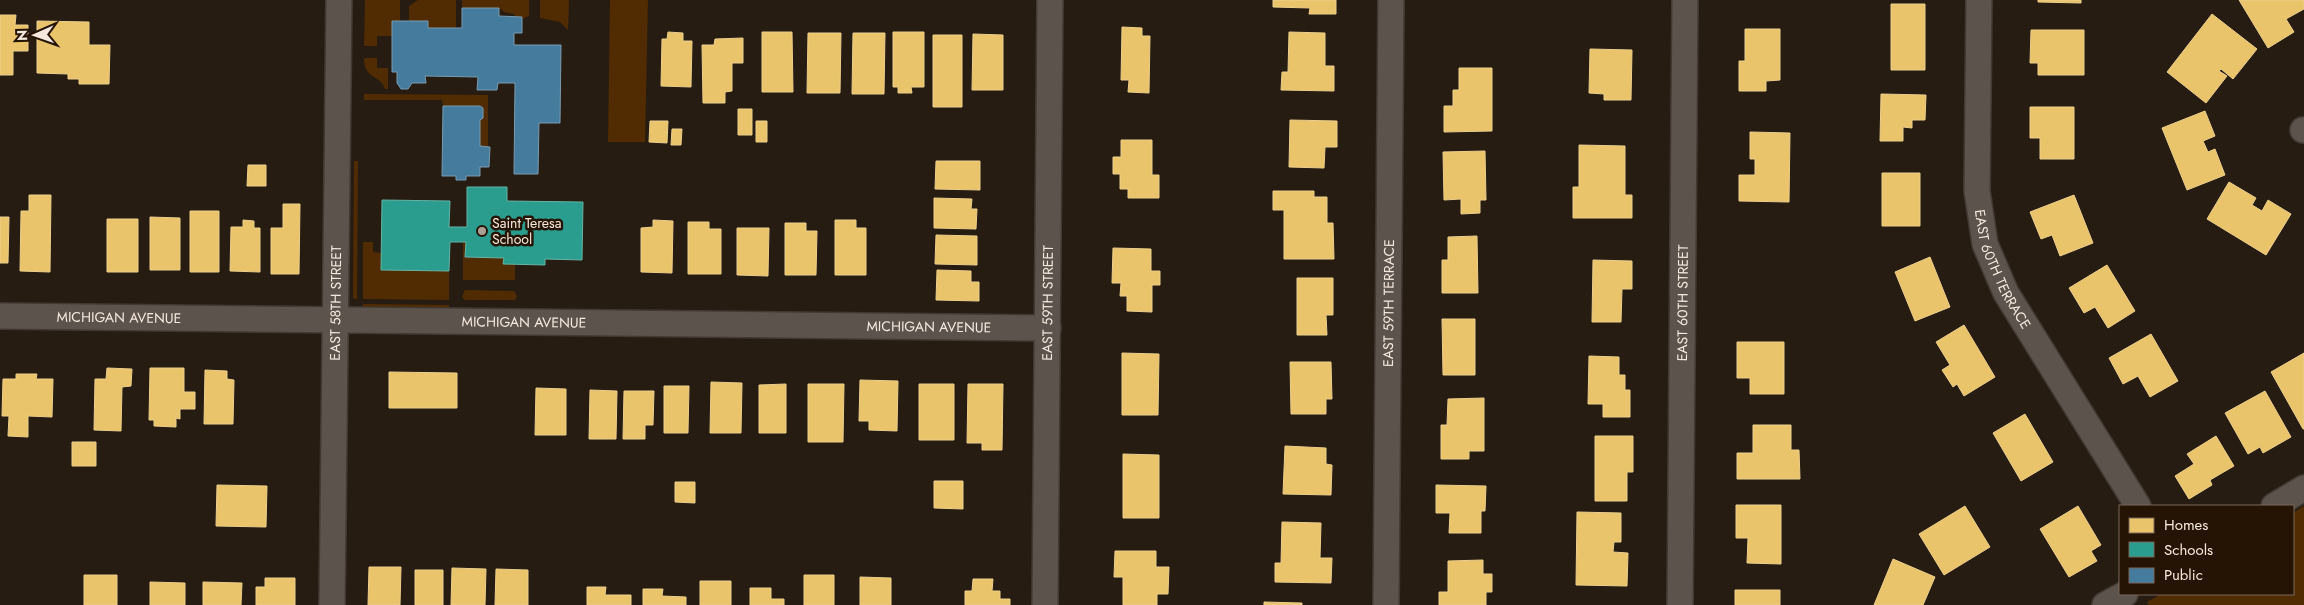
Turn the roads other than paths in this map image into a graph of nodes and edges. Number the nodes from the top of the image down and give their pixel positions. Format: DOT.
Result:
graph roads {
  1 [pos="339,0"];
  2 [pos="1050,0"];
  3 [pos="1391,0"];
  4 [pos="1685,0"];
  5 [pos="1979,0"];
  6 [pos="0,316"];
  7 [pos="335,320"];
  8 [pos="1048,328"];
  9 [pos="2304,488"];
  10 [pos="2137,505"];
  11 [pos="2276,505"];
  12 [pos="2123,595"];
  13 [pos="332,605"];
  14 [pos="1045,605"];
  15 [pos="1386,605"];
  16 [pos="1680,605"];
  17 [pos="2104,605"];
  1 -- 7 [label="street, EAST 58TH STREET"];
  2 -- 8 [label="street, EAST 59TH STREET"];
  3 -- 15 [label="street, EAST 59TH TERRACE"];
  4 -- 16 [label="street, EAST 60TH STREET"];
  5 -- 10 [label="street, EAST 60TH TERRACE"];
  6 -- 7 [label="street, MICHIGAN AVENUE"];
  7 -- 8 [label="street, MICHIGAN AVENUE"];
  7 -- 13 [label="street, EAST 58TH STREET"];
  8 -- 14 [label="street, EAST 59TH STREET"];
  9 -- 11 [label="street"];
  12 -- 17 [label="street"];
}
